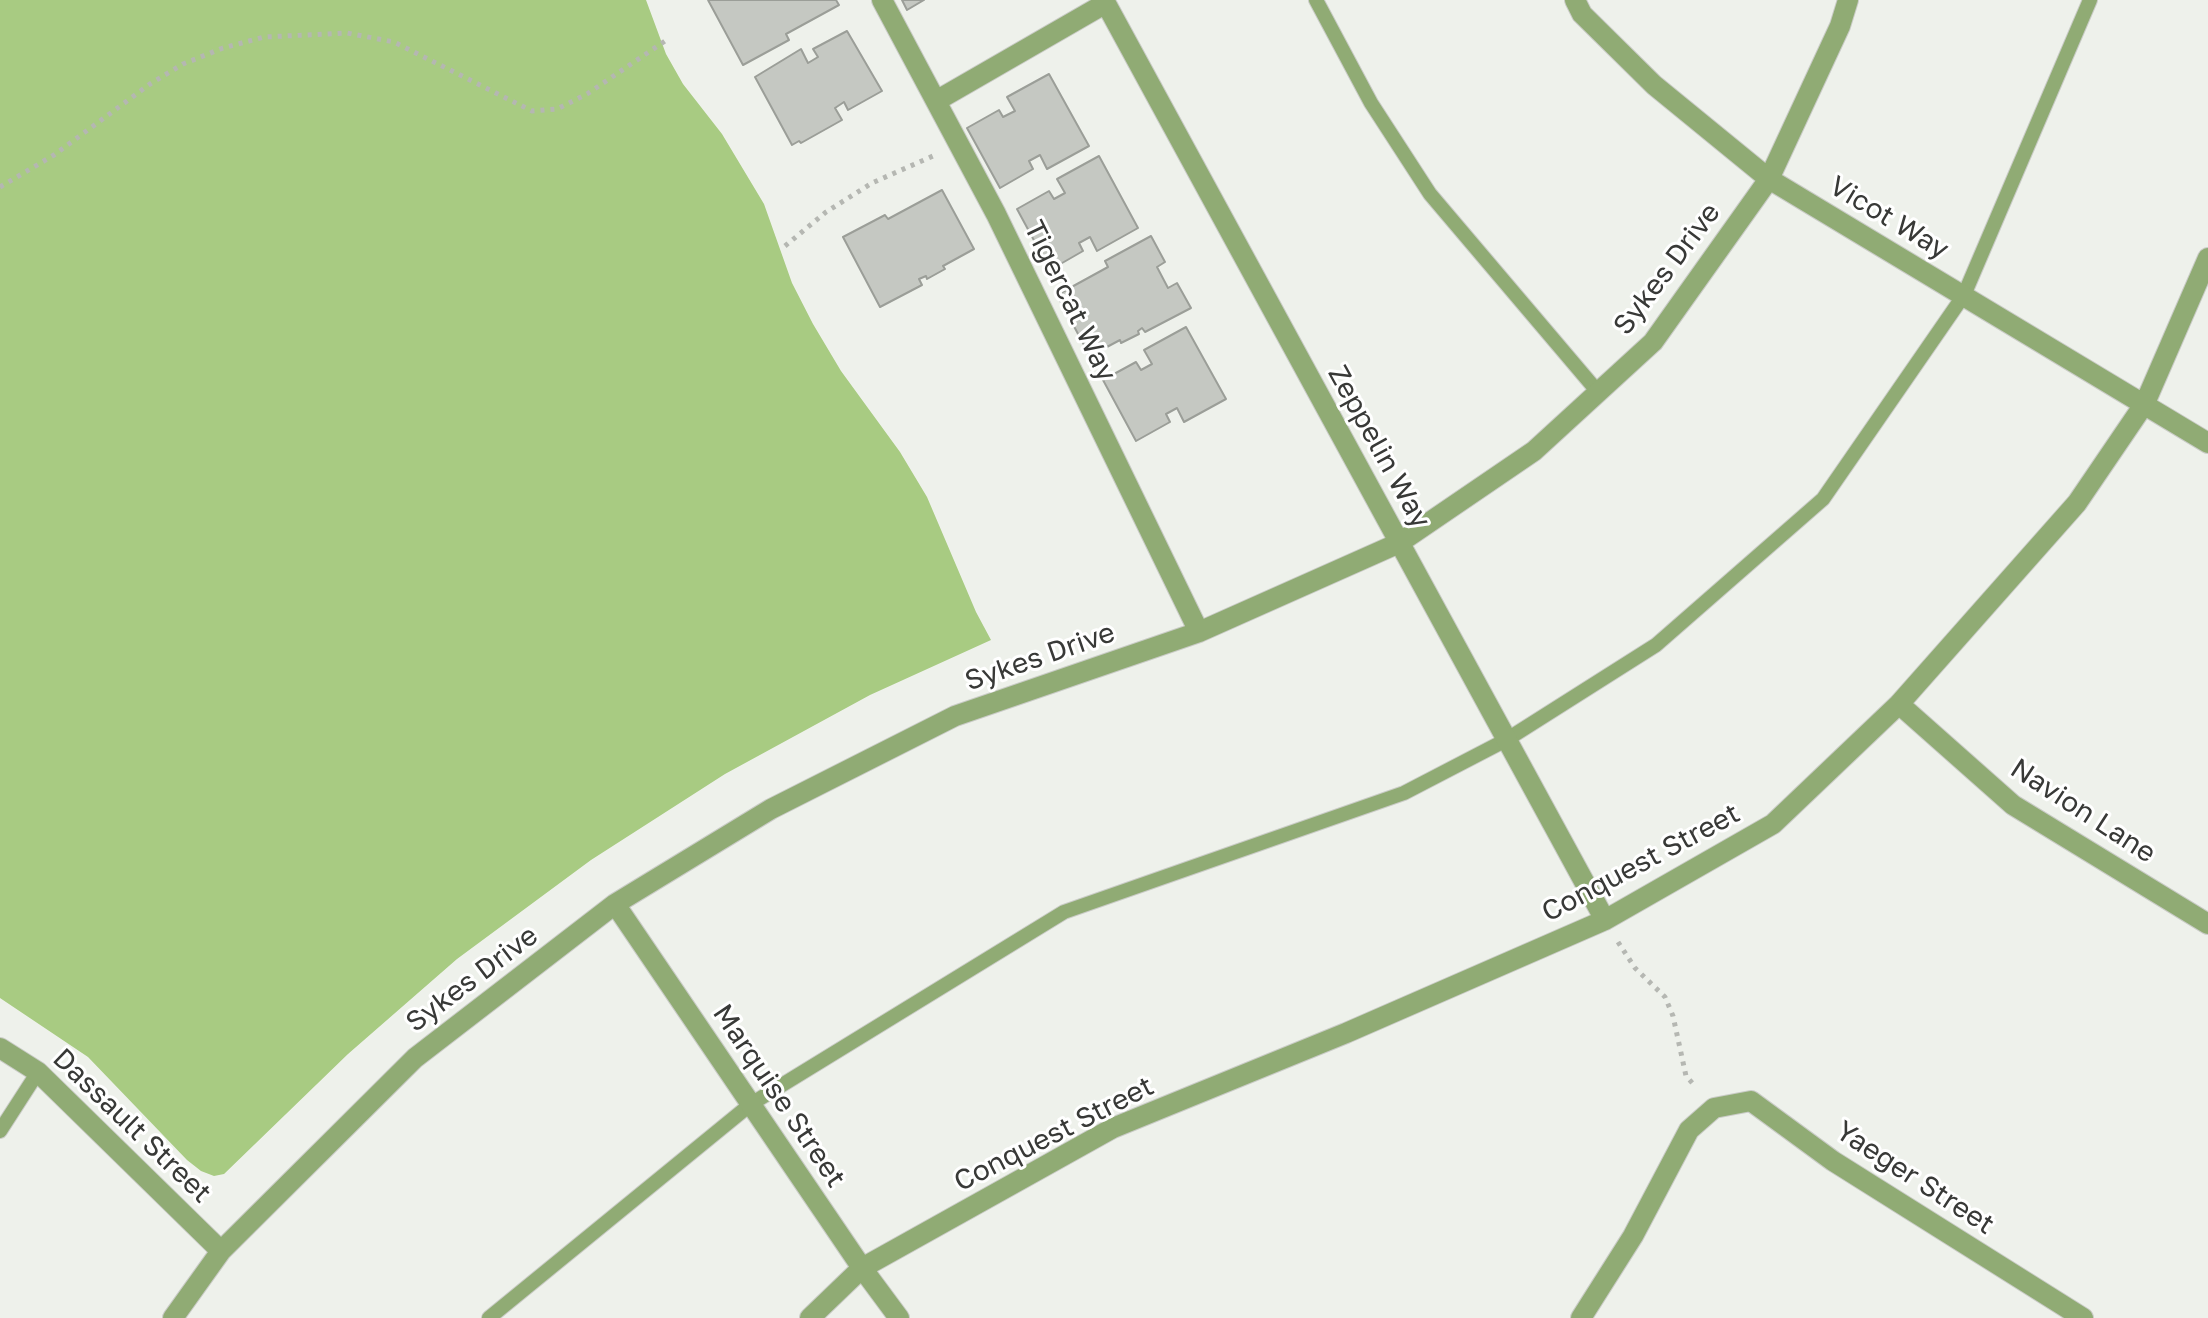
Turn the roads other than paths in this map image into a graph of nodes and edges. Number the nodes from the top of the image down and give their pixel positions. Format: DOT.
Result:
graph roads {
  1 [pos="882,0"];
  2 [pos="1316,0"];
  3 [pos="1575,0"];
  4 [pos="1848,0"];
  5 [pos="2090,0"];
  6 [pos="1105,2"];
  7 [pos="936,101"];
  8 [pos="1769,179"];
  9 [pos="2208,258"];
  10 [pos="1964,295"];
  11 [pos="1598,392"];
  12 [pos="2145,403"];
  13 [pos="2208,443"];
  14 [pos="1399,543"];
  15 [pos="1199,632"];
  16 [pos="1899,704"];
  17 [pos="1506,740"];
  18 [pos="615,904"];
  19 [pos="1605,920"];
  20 [pos="2208,924"];
  21 [pos="0,1048"];
  22 [pos="38,1072"];
  23 [pos="751,1104"];
  24 [pos="0,1131"];
  25 [pos="221,1251"];
  26 [pos="862,1268"];
  27 [pos="2062,1312"];
  28 [pos="173,1318"];
  29 [pos="489,1318"];
  30 [pos="810,1318"];
  31 [pos="899,1318"];
  32 [pos="1581,1318"];
  33 [pos="2083,1318"];
  1 -- 7 [label="street, Tigercat Way"];
  2 -- 11 [label="lane"];
  3 -- 8 [label="street, Vicot Way"];
  4 -- 8 [label="street, Sykes Drive"];
  5 -- 10 [label="lane"];
  6 -- 7 [label="street"];
  6 -- 14 [label="street, Zeppelin Way"];
  7 -- 15 [label="street, Tigercat Way"];
  8 -- 10 [label="street, Vicot Way"];
  8 -- 11 [label="street, Sykes Drive"];
  9 -- 12 [label="street, Conquest Street"];
  10 -- 12 [label="street, Vicot Way"];
  10 -- 17 [label="lane"];
  11 -- 14 [label="street, Sykes Drive"];
  12 -- 13 [label="street, Vicot Way"];
  12 -- 16 [label="street, Conquest Street"];
  14 -- 15 [label="street, Sykes Drive"];
  14 -- 17 [label="street, Zeppelin Way"];
  15 -- 18 [label="street, Sykes Drive"];
  16 -- 19 [label="street, Conquest Street"];
  16 -- 20 [label="street, Navion Lane"];
  17 -- 19 [label="street, Zeppelin Way"];
  17 -- 23 [label="lane"];
  18 -- 23 [label="street, Marquise Street"];
  18 -- 25 [label="street, Sykes Drive"];
  19 -- 26 [label="street, Conquest Street"];
  21 -- 22 [label="street, Dassault Street"];
  22 -- 24 [label="lane"];
  22 -- 25 [label="street, Dassault Street"];
  23 -- 26 [label="street, Marquise Street"];
  23 -- 29 [label="lane"];
  25 -- 28 [label="street, Sykes Drive"];
  26 -- 30 [label="street, Conquest Street"];
  26 -- 31 [label="street, Marquise Street"];
  27 -- 32 [label="street, Yaeger Street"];
  27 -- 33 [label="street, Yaeger Street"];
}
